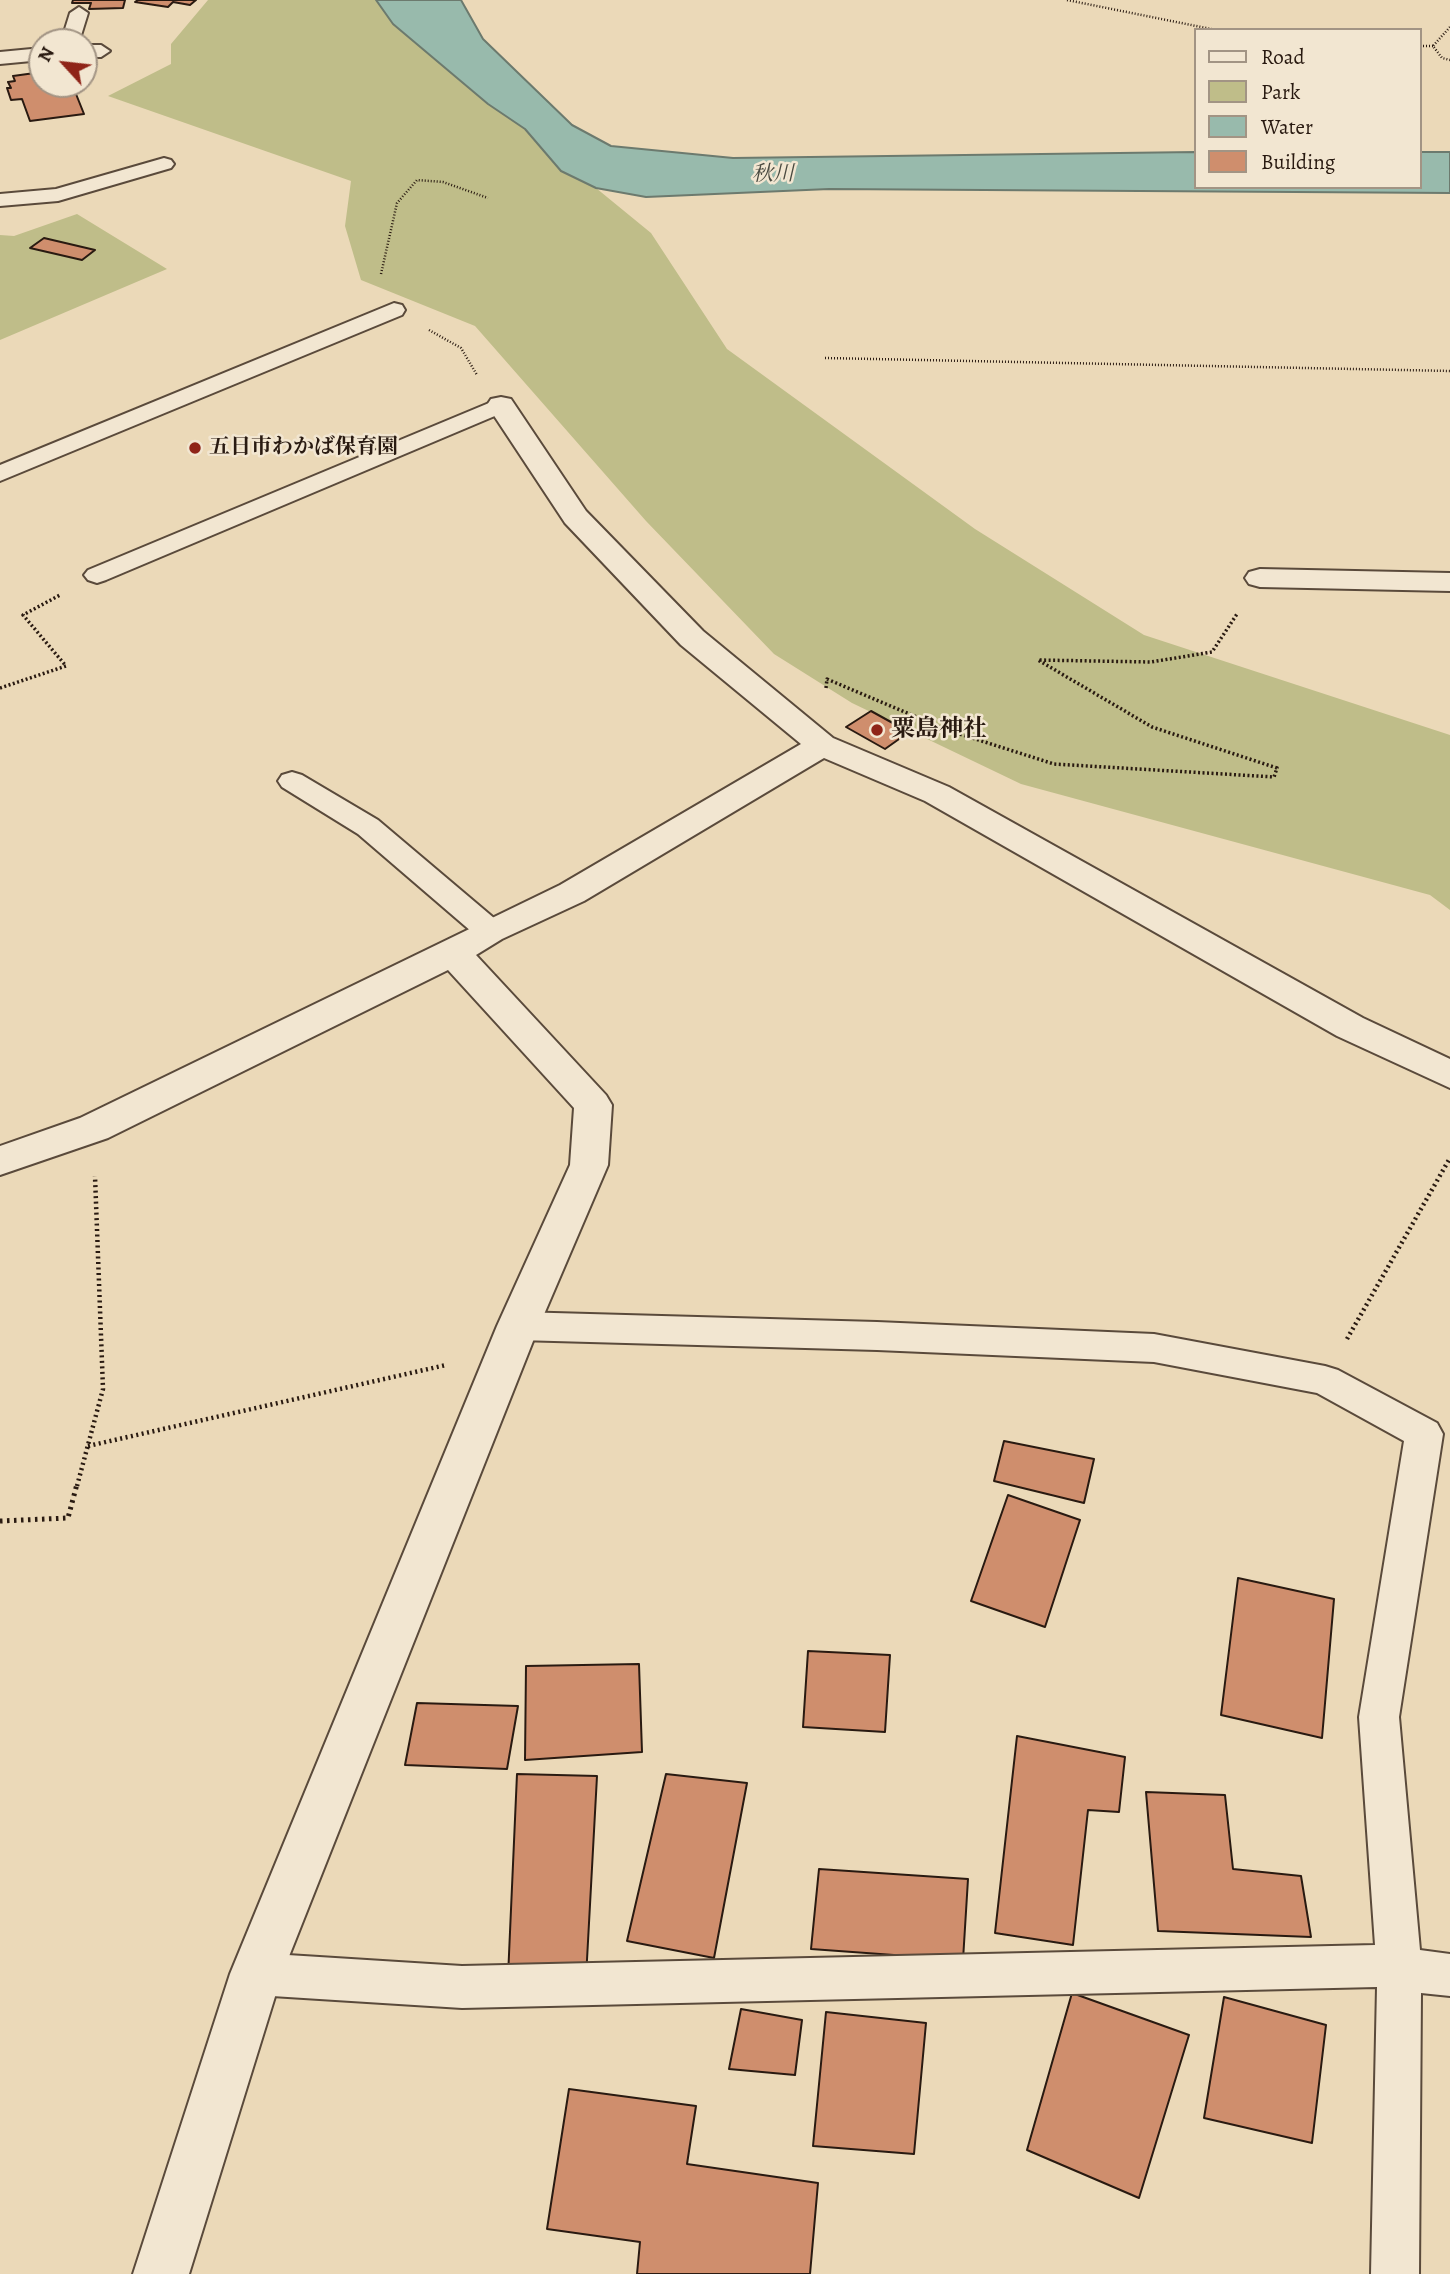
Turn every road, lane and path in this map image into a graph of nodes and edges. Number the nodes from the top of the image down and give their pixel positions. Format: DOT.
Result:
graph roads {
  1 [pos="1067,0"];
  2 [pos="79,13"];
  3 [pos="1450,27"];
  4 [pos="74,28"];
  5 [pos="1206,28"];
  6 [pos="1422,46"];
  7 [pos="1433,46"];
  8 [pos="28,55"];
  9 [pos="0,58"];
  10 [pos="1450,60"];
  11 [pos="28,67"];
  12 [pos="0,70"];
  13 [pos="164,164"];
  14 [pos="488,198"];
  15 [pos="0,200"];
  16 [pos="394,310"];
  17 [pos="825,358"];
  18 [pos="1450,371"];
  19 [pos="501,405"];
  20 [pos="0,474"];
  21 [pos="97,575"];
  22 [pos="1260,578"];
  23 [pos="1450,582"];
  24 [pos="1212,652"];
  25 [pos="0,688"];
  26 [pos="822,745"];
  27 [pos="292,781"];
  28 [pos="471,942"];
  29 [pos="1450,1075"];
  30 [pos="93,1128"];
  31 [pos="1450,1158"];
  32 [pos="0,1161"];
  33 [pos="512,1339"];
  34 [pos="1325,1380"];
  35 [pos="88,1446"];
  36 [pos="0,1521"];
  37 [pos="1399,1968"];
  38 [pos="257,1974"];
  39 [pos="1450,1975"];
  40 [pos="161,2274"];
  41 [pos="1395,2274"];
  1 -- 5 [label="path"];
  2 -- 4 [label="lane"];
  3 -- 7 [label="path"];
  6 -- 7 [label="path"];
  7 -- 10 [label="path"];
  8 -- 9 [label="lane"];
  11 -- 12 [label="lane"];
  13 -- 15 [label="lane"];
  14 -- 16 [label="path"];
  16 -- 19 [label="path"];
  16 -- 20 [label="lane"];
  17 -- 18 [label="path"];
  19 -- 21 [label="lane"];
  19 -- 26 [label="street"];
  21 -- 25 [label="path"];
  22 -- 23 [label="street"];
  24 -- 26 [label="path"];
  26 -- 28 [label="street"];
  26 -- 29 [label="street"];
  27 -- 28 [label="lane"];
  28 -- 30 [label="street"];
  28 -- 33 [label="street"];
  30 -- 32 [label="street"];
  30 -- 35 [label="path"];
  31 -- 34 [label="path"];
  33 -- 34 [label="lane"];
  33 -- 35 [label="path"];
  33 -- 38 [label="street"];
  34 -- 37 [label="lane"];
  35 -- 36 [label="path"];
  37 -- 38 [label="lane"];
  37 -- 39 [label="lane"];
  37 -- 41 [label="lane"];
  38 -- 40 [label="street"];
}
